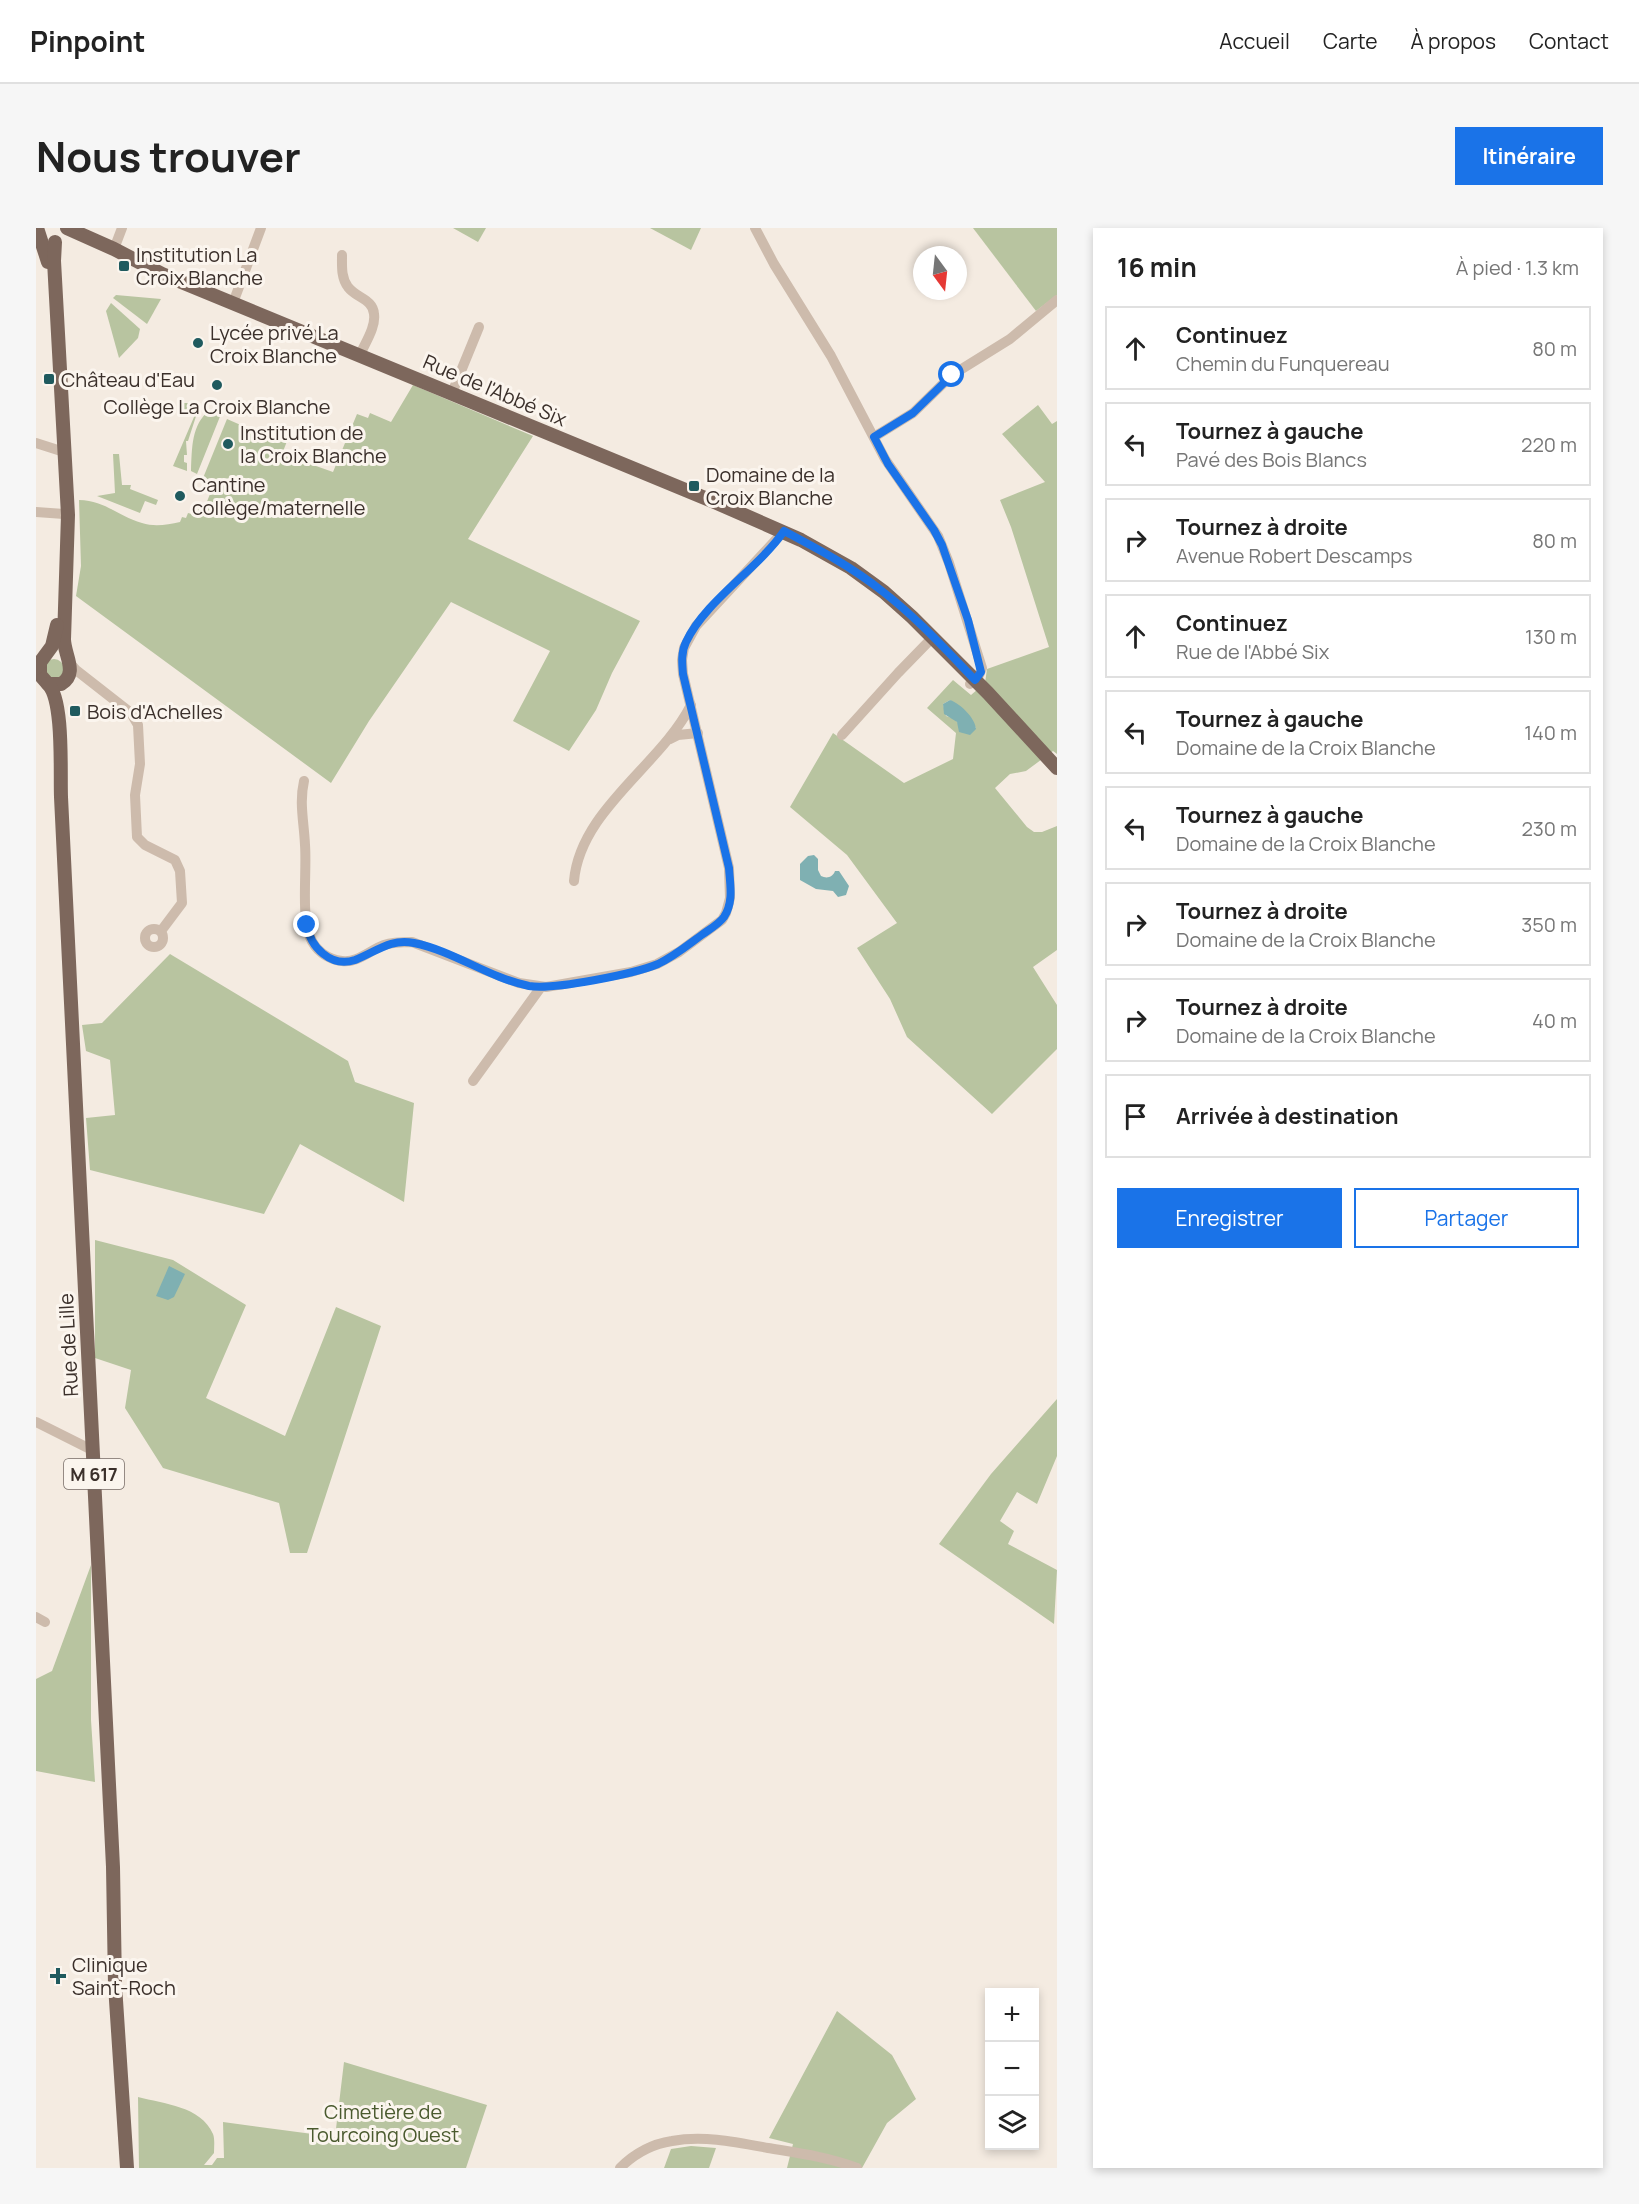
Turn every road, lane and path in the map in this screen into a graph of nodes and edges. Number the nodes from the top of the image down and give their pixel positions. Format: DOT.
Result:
graph roads {
  1 [pos="122,228"];
  2 [pos="261,228"];
  3 [pos="755,228"];
  4 [pos="50,233"];
  5 [pos="114,249"];
  6 [pos="342,255"];
  7 [pos="149,268"];
  8 [pos="1057,300"];
  9 [pos="232,303"];
  10 [pos="479,327"];
  11 [pos="360,355"];
  12 [pos="452,393"];
  13 [pos="874,437"];
  14 [pos="36,443"];
  15 [pos="62,451"];
  16 [pos="36,512"];
  17 [pos="64,514"];
  18 [pos="784,531"];
  19 [pos="930,640"];
  20 [pos="40,662"];
  21 [pos="68,670"];
  22 [pos="972,682"];
  23 [pos="43,683"];
  24 [pos="691,705"];
  25 [pos="698,733"];
  26 [pos="842,735"];
  27 [pos="667,740"];
  28 [pos="1057,768"];
  29 [pos="304,781"];
  30 [pos="63,822"];
  31 [pos="574,881"];
  32 [pos="161,931"];
  33 [pos="541,987"];
  34 [pos="473,1082"];
  35 [pos="36,1422"];
  36 [pos="92,1450"];
  37 [pos="128,2168"];
  38 [pos="620,2168"];
  39 [pos="857,2168"];
  1 -- 5 [label="street"];
  2 -- 9 [label="street"];
  3 -- 13 [label="street"];
  4 -- 5 [label="main road, Rue de l'Abbé Six"];
  4 -- 7 [label="main road, Rue de l'Abbé Six"];
  4 -- 15 [label="main road"];
  4 -- 21 [label="main road, Rue de Lille / M 617"];
  5 -- 7 [label="main road, Rue de l'Abbé Six"];
  6 -- 11 [label="street"];
  7 -- 9 [label="main road, Rue de l'Abbé Six"];
  8 -- 13 [label="street"];
  9 -- 11 [label="main road, Rue de l'Abbé Six"];
  10 -- 12 [label="street"];
  11 -- 12 [label="main road, Rue de l'Abbé Six"];
  12 -- 18 [label="main road, Rue de l'Abbé Six"];
  13 -- 22 [label="street"];
  14 -- 15 [label="street"];
  15 -- 17 [label="main road"];
  16 -- 17 [label="street"];
  17 -- 20 [label="main road"];
  18 -- 19 [label="main road, Rue de l'Abbé Six"];
  18 -- 24 [label="street"];
  19 -- 22 [label="main road, Rue de l'Abbé Six"];
  19 -- 26 [label="street"];
  20 -- 21 [label="main road"];
  20 -- 23 [label="main road"];
  21 -- 23 [label="main road"];
  21 -- 30 [label="main road, Rue de Lille / M 617"];
  21 -- 32 [label="street"];
  22 -- 28 [label="main road, Rue de l'Abbé Six"];
  23 -- 30 [label="main road, Rue de Lille / M 617"];
  24 -- 25 [label="street"];
  24 -- 27 [label="street"];
  25 -- 27 [label="street"];
  25 -- 33 [label="street"];
  27 -- 31 [label="street"];
  29 -- 33 [label="street"];
  30 -- 36 [label="main road, Rue de Lille / M 617"];
  33 -- 34 [label="street"];
  35 -- 36 [label="street"];
  36 -- 37 [label="main road, Rue de Lille / M 617"];
  38 -- 39 [label="street"];
}
